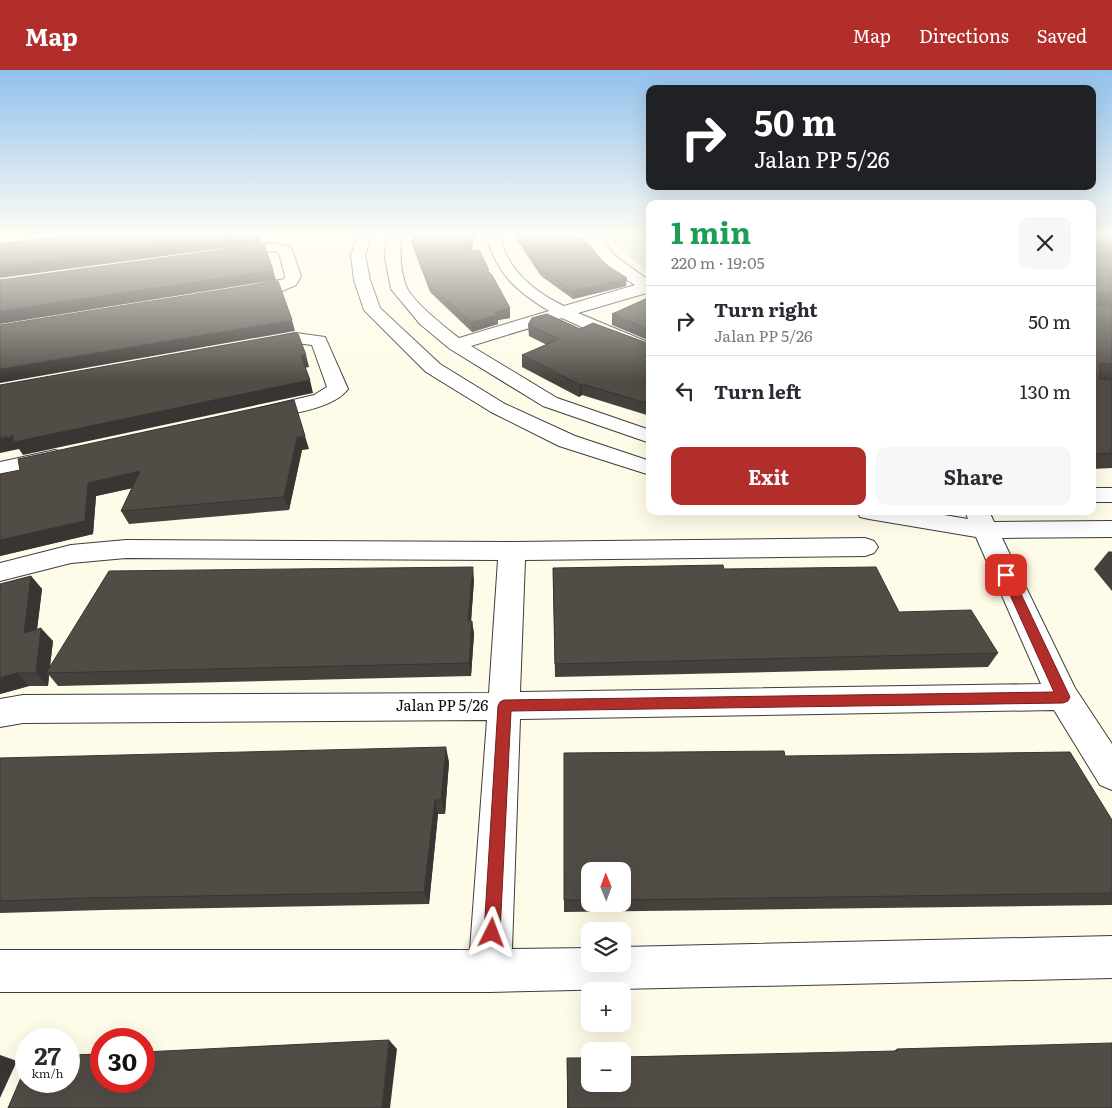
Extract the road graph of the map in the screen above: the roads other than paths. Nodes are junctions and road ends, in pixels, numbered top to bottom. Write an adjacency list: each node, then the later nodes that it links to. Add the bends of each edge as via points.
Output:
1 (286, 284): 6 (street)
2 (363, 284): 14 (street, via 372,310 433,368 498,408 567,441)
3 (398, 284): 8 (street, via 426,320)
4 (522, 284): 7 (street, via 541,301)
5 (646, 288): 7 (street)
6 (224, 295)
7 (563, 312): 8 (street); 10 (street)
8 (456, 345): 12 (street, via 550,402)
9 (248, 347): 11 (street, via 296,338 319,341 338,389 321,400)
10 (646, 347)
11 (243, 417)
12 (646, 436)
13 (78, 452): 15 (street)
14 (646, 467)
15 (0, 469)
16 (1096, 495): 17 (street)
17 (1112, 495)
18 (914, 515): 19 (street)
19 (981, 521): 20 (street); 24 (street)
20 (1112, 529)
21 (865, 547): 22 (street)
22 (512, 551): 23 (street, via 118,550 71,554); 25 (street)
23 (0, 572)
24 (1063, 697): 25 (street, Jalan PP 5/26); 27 (street)
25 (504, 706): 26 (street, Jalan PP 5/26, via 66,708); 30 (street)
26 (0, 713)
27 (1112, 774)
28 (1112, 957): 30 (street)
29 (0, 971): 30 (street)
30 (490, 971)

